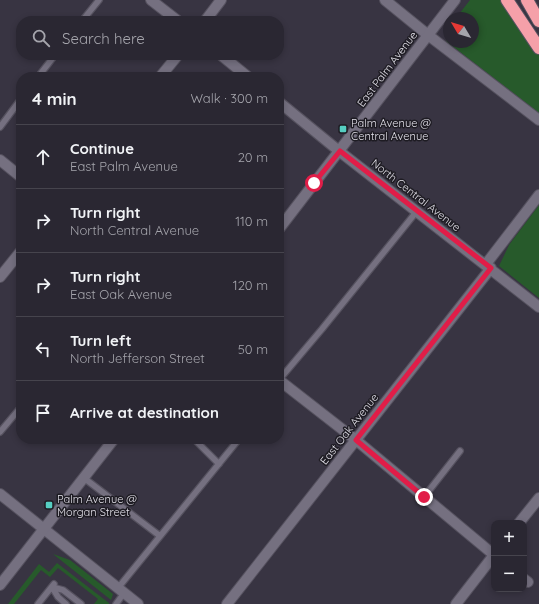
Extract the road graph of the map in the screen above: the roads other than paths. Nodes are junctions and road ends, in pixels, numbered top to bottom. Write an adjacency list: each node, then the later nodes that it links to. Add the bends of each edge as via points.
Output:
1 (99, 0): 8 (lane)
2 (151, 0): 9 (street)
3 (221, 0): 10 (street)
4 (385, 0): 12 (street)
5 (455, 0): 12 (street, East Palm Avenue)
6 (507, 0): 13 (highway)
7 (527, 0): 11 (highway)
8 (86, 16)
9 (172, 16)
10 (209, 16)
11 (539, 21)
12 (428, 35): 22 (street); 24 (street, East Palm Avenue)
13 (539, 48)
14 (51, 60): 17 (lane)
15 (174, 60): 18 (street)
16 (227, 60): 19 (street)
17 (42, 72)
18 (164, 72)
19 (242, 72)
20 (16, 106): 23 (lane)
21 (284, 106): 24 (street, North Central Avenue)
22 (539, 120)
23 (0, 127)
24 (340, 151): 28 (street, North Central Avenue); 29 (street, East Palm Avenue)
25 (0, 160): 26 (street)
26 (16, 173)
27 (539, 195): 31 (street, East Oak Avenue)
28 (417, 211): 31 (street, North Central Avenue); 34 (lane)
29 (284, 222)
30 (16, 257): 32 (street)
31 (488, 266): 33 (street, North Central Avenue); 38 (street, East Oak Avenue)
32 (0, 277)
33 (539, 307)
34 (284, 379)
35 (284, 387): 38 (street)
36 (16, 413): 37 (lane)
37 (0, 432)
38 (356, 440): 46 (street); 61 (street, East Oak Avenue)
39 (110, 444): 44 (street)
40 (199, 444): 43 (lane)
41 (235, 444): 43 (lane)
42 (460, 451): 46 (lane)
43 (219, 464): 50 (lane)
44 (84, 478): 49 (street); 50 (lane)
45 (0, 494): 49 (street)
46 (424, 497): 51 (street)
47 (539, 498): 48 (street)
48 (521, 520)
49 (44, 528): 53 (street); 55 (street)
50 (160, 536): 55 (lane)
51 (491, 553)
52 (493, 556): 62 (street)
53 (0, 584)
54 (53, 585): 57 (lane); 58 (lane, via 58,597); 59 (lane)
55 (121, 590): 56 (street); 60 (lane)
56 (136, 603)
57 (38, 604)
58 (66, 604)
59 (81, 604)
60 (116, 604)
61 (227, 604)
62 (456, 604)

